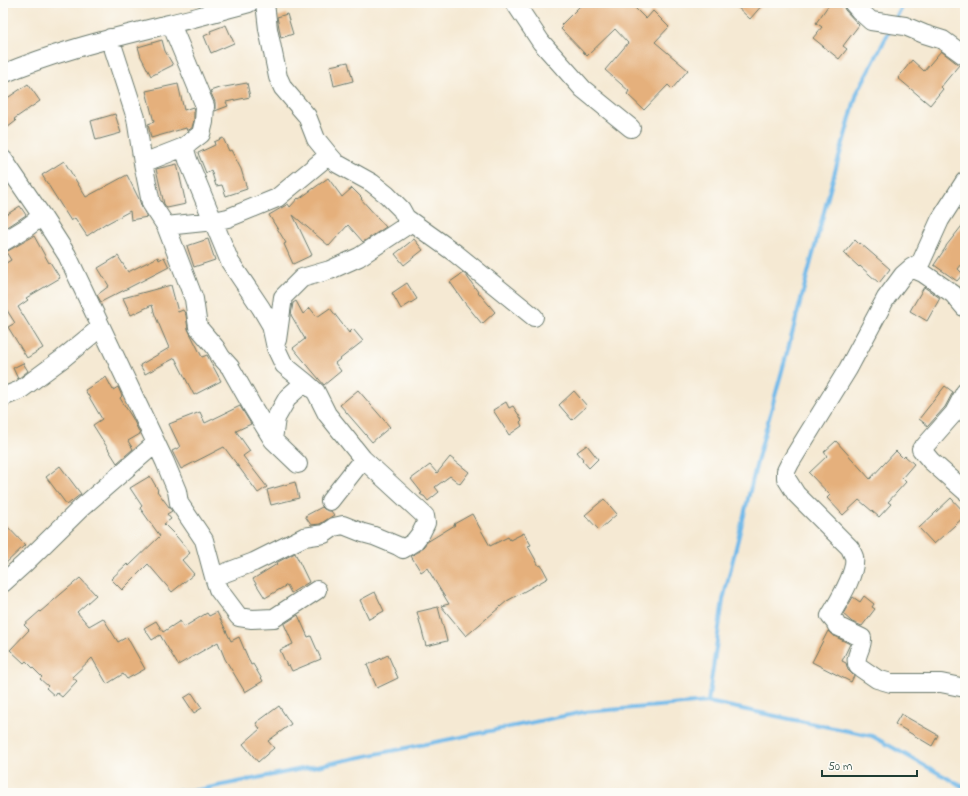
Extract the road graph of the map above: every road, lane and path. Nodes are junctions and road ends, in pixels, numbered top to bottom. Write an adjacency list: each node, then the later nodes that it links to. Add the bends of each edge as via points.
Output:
1 (249, 3): 5 (street)
2 (266, 3): 11 (street, via 268,29 278,77 283,88 307,116 316,139)
3 (515, 3): 9 (street, via 541,42 583,88)
4 (854, 3): 7 (street, via 871,21 906,26 943,40)
5 (171, 24): 6 (street); 10 (street, via 205,106 201,134)
6 (110, 38): 8 (street); 13 (street, via 136,118)
7 (965, 56)
8 (3, 74)
9 (631, 128)
10 (184, 147): 13 (street); 17 (street)
11 (329, 156): 16 (street, via 387,195); 17 (street, via 277,198)
12 (3, 159): 15 (street)
13 (143, 163): 18 (street, via 151,203)
14 (965, 181): 20 (street, via 940,220 921,262)
15 (42, 216): 19 (street); 23 (street, via 67,255)
16 (406, 218): 22 (street, via 455,253); 24 (street, via 406,226 359,257 330,270 302,278 284,297)
17 (214, 221): 18 (street); 24 (street, via 230,262 271,325)
18 (166, 226): 28 (street, via 194,299 198,327 230,367)
19 (3, 242)
20 (911, 268): 21 (street, via 923,273 952,294); 37 (street, via 886,298 848,369 790,463 786,478 796,494 850,548 854,558 853,571 844,593 830,616 837,626 862,638 856,658 858,666 877,679 891,683 941,683)
21 (965, 308)
22 (534, 317)
23 (101, 327): 27 (street, via 20,390); 29 (street)
24 (276, 348): 25 (street, via 284,365)
25 (305, 382): 28 (street, via 288,397 276,418); 30 (street, via 316,392 327,414)
26 (965, 392): 32 (street, via 954,413 921,449)
27 (3, 397)
28 (273, 440): 31 (street)
29 (156, 443): 34 (street, via 177,491 179,503 204,540); 35 (street, via 80,509)
30 (363, 459): 33 (street); 34 (street, via 425,516 426,523 414,542 403,549 343,525 324,534 304,537 254,562)
31 (298, 464)
32 (965, 491)
33 (330, 501)
34 (214, 577): 36 (street, via 218,589 239,617 252,619 274,618)
35 (3, 583)
36 (317, 590)
37 (965, 688)

